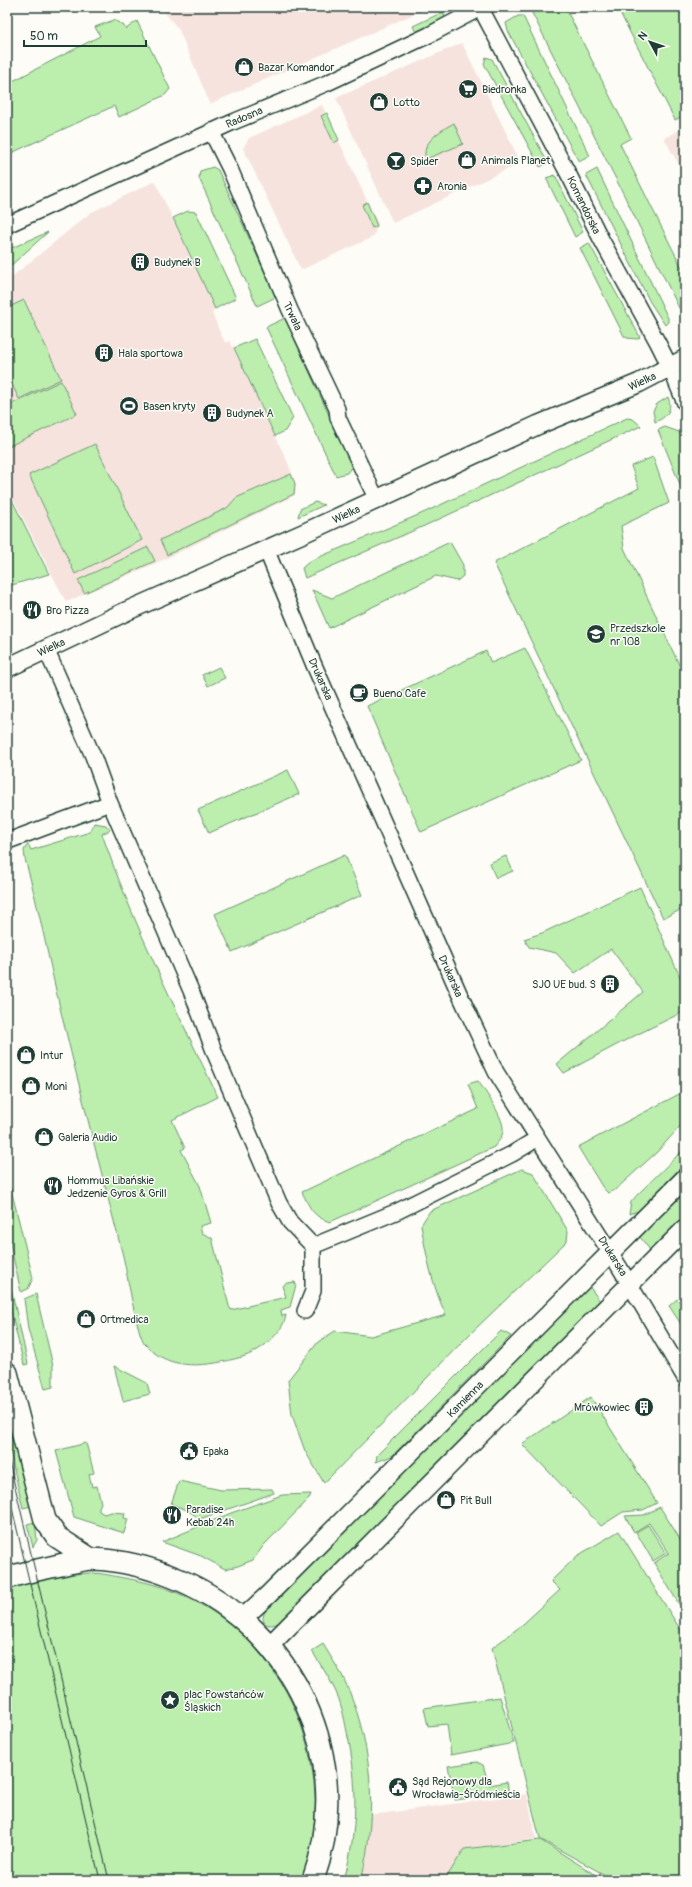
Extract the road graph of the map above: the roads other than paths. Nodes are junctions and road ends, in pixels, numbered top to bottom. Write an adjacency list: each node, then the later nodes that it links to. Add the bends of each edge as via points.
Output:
1 (481, 7): 2 (street, Radosna, via 320,86); 4 (street, Komandorska, via 597,231)
2 (211, 131): 3 (street, Radosna); 6 (street, Trwała)
3 (7, 225)
4 (678, 363): 5 (street, Komandorska); 6 (street, Wielka, via 639,383 551,419)
5 (685, 403)
6 (377, 500): 7 (street, Wielka)
7 (266, 549): 8 (street, Wielka); 16 (street, Drukarska, via 314,665 496,1072)
8 (46, 649): 9 (street, Wielka); 10 (street, via 93,756)
9 (7, 668)
10 (110, 803): 11 (street); 15 (street, via 279,1203 290,1222)
11 (8, 841)
12 (530, 1143): 15 (street, via 398,1211)
13 (685, 1178): 16 (street, Kamienna)
14 (685, 1229): 17 (street)
15 (313, 1246): 18 (street, via 313,1291)
16 (611, 1253): 17 (street, Drukarska); 23 (street, Kamienna)
17 (630, 1285): 20 (street, Drukarska); 24 (street)
18 (305, 1311)
19 (7, 1373): 21 (main road, via 44,1520 62,1541)
20 (685, 1378)
21 (91, 1559): 22 (main road, via 23,1572); 23 (main road, via 131,1564 161,1572 201,1589)
22 (7, 1578)
23 (243, 1618): 24 (main road)
24 (270, 1645): 25 (main road, via 294,1680 311,1715 322,1753 326,1781 326,1817)
25 (313, 1880)

